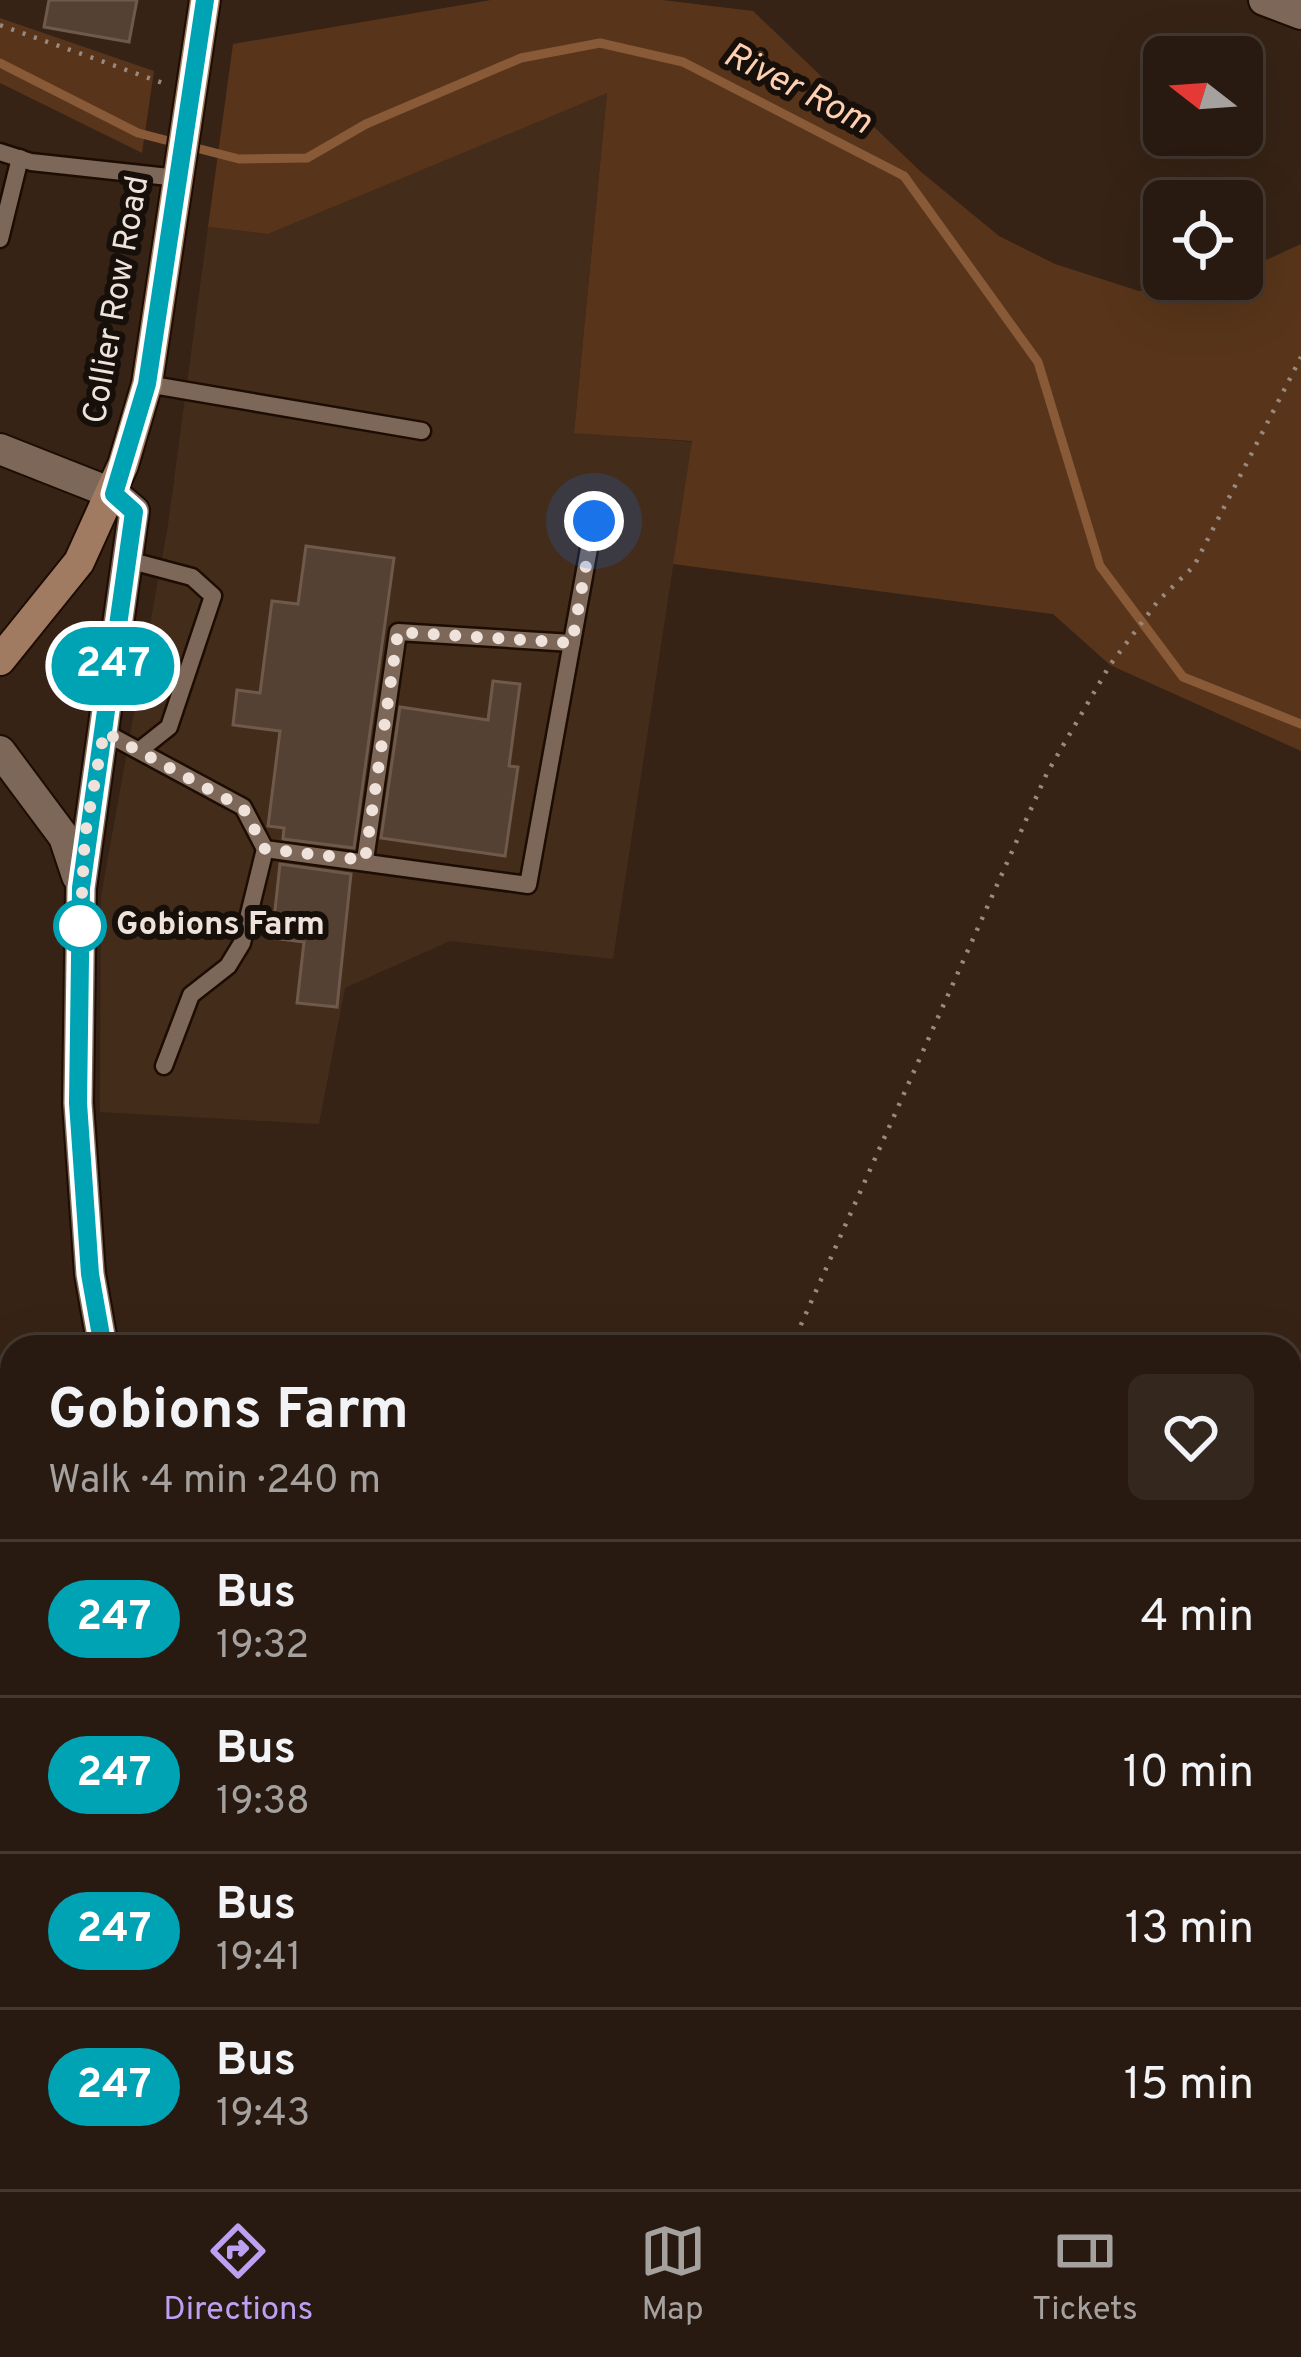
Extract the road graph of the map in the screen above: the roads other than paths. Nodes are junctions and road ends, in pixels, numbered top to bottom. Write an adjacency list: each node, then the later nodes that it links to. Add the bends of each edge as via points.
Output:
1 (205, 0): 6 (main road, Collier Row Road)
2 (1264, 0): 3 (street)
3 (1301, 14)
4 (0, 152): 5 (lane)
5 (20, 158): 6 (lane); 7 (lane)
6 (178, 172): 8 (main road, Collier Row Road)
7 (0, 239)
8 (147, 384): 9 (lane); 11 (main road, Collier Row Road)
9 (422, 430)
10 (0, 449): 11 (street)
11 (114, 494): 13 (street, via 134,512); 15 (main road, Collier Row Road, via 79,562)
12 (594, 521): 14 (lane)
13 (128, 560): 16 (street); 17 (lane, via 192,577 213,596 170,727)
14 (572, 643): 20 (lane, via 398,632); 20 (lane, via 528,886)
15 (0, 660)
16 (104, 732): 17 (lane); 21 (street)
17 (140, 750): 19 (lane, via 243,808)
18 (0, 751): 21 (street, via 64,837)
19 (265, 849): 20 (lane); 22 (lane, via 242,943 228,966 190,995)
20 (365, 860)
21 (81, 888): 23 (street, via 78,1103)
22 (164, 1066)
23 (101, 1335)

